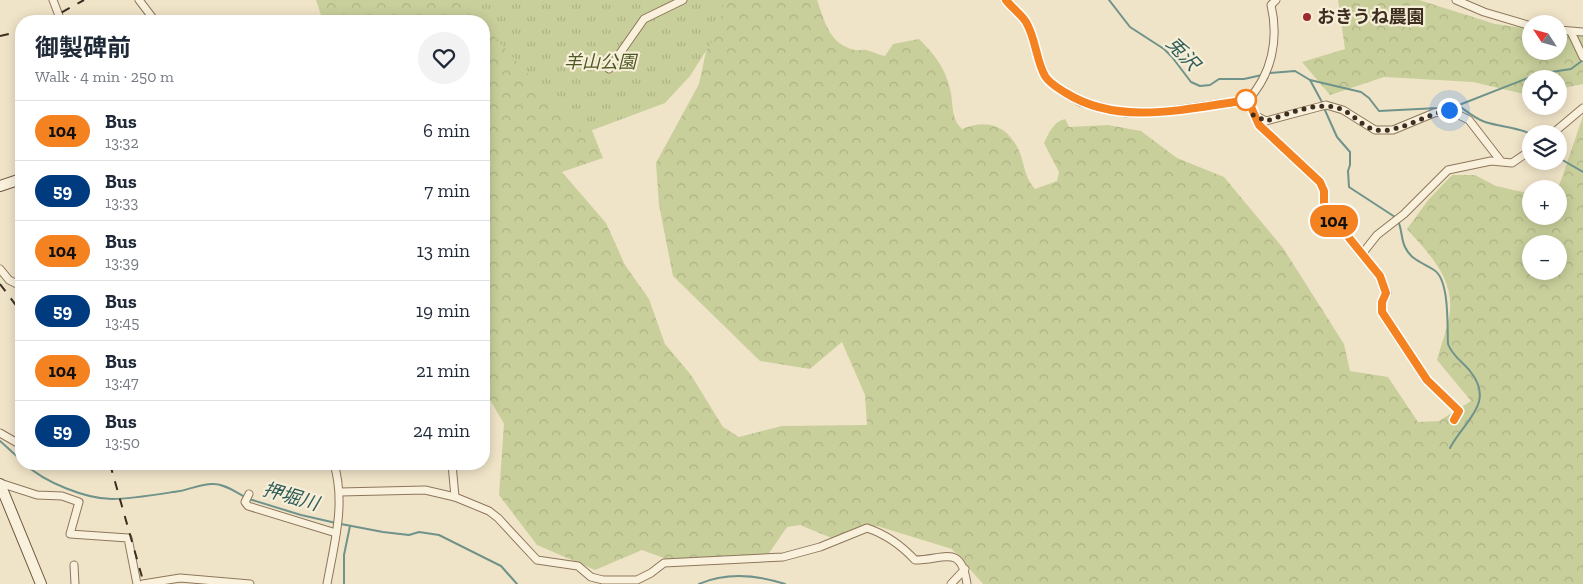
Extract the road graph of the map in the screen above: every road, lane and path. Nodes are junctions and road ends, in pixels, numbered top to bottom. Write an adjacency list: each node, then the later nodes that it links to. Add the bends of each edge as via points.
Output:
1 (53, 0): 7 (street)
2 (139, 0): 8 (street)
3 (683, 0): 14 (street, via 644,19)
4 (1006, 0): 15 (street, via 1026,22 1045,76 1052,85 1080,102 1126,112 1161,112)
5 (1276, 0): 15 (street, via 1271,5 1275,31 1270,61 1258,89)
6 (1456, 0): 9 (street)
7 (59, 15)
8 (151, 15)
9 (1522, 23)
10 (1568, 32): 11 (street)
11 (1571, 32): 12 (street); 13 (street)
12 (1583, 32)
13 (1583, 57)
14 (609, 69)
15 (1248, 100): 17 (street)
16 (1583, 108): 18 (street)
17 (1253, 115): 20 (street, via 1266,121 1326,106 1343,110 1375,130 1393,130 1449,110 1469,120); 23 (street, via 1259,125 1320,182 1324,191 1324,207)
18 (1563, 125)
19 (1522, 156): 20 (street, via 1512,163)
20 (1500, 160): 23 (street, via 1448,170 1404,214 1377,235)
21 (15, 181): 22 (street)
22 (0, 186)
23 (1362, 254): 26 (street, via 1380,276 1386,293 1382,312 1427,380 1459,411)
24 (0, 269): 25 (street)
25 (15, 283)
26 (1454, 420)
27 (0, 433): 28 (street)
28 (15, 442)
29 (335, 470): 32 (street)
30 (453, 470): 34 (street)
31 (0, 483): 38 (street); 40 (street, via 37,495 62,496 79,502 70,534 128,538)
32 (340, 492): 34 (street, via 426,490); 35 (street)
33 (249, 494): 35 (street, via 245,502 248,506)
34 (455, 497): 37 (street, via 498,518 536,560 578,566 591,577 603,580 638,580 664,563 783,557 820,547 867,528 915,560 950,555 958,559)
35 (336, 533): 43 (street)
36 (74, 565): 39 (street)
37 (965, 570): 44 (street); 45 (street)
38 (41, 584)
39 (75, 584)
40 (136, 584)
41 (143, 584): 42 (street, via 180,578)
42 (250, 584)
43 (327, 584)
44 (951, 584)
45 (967, 584)

